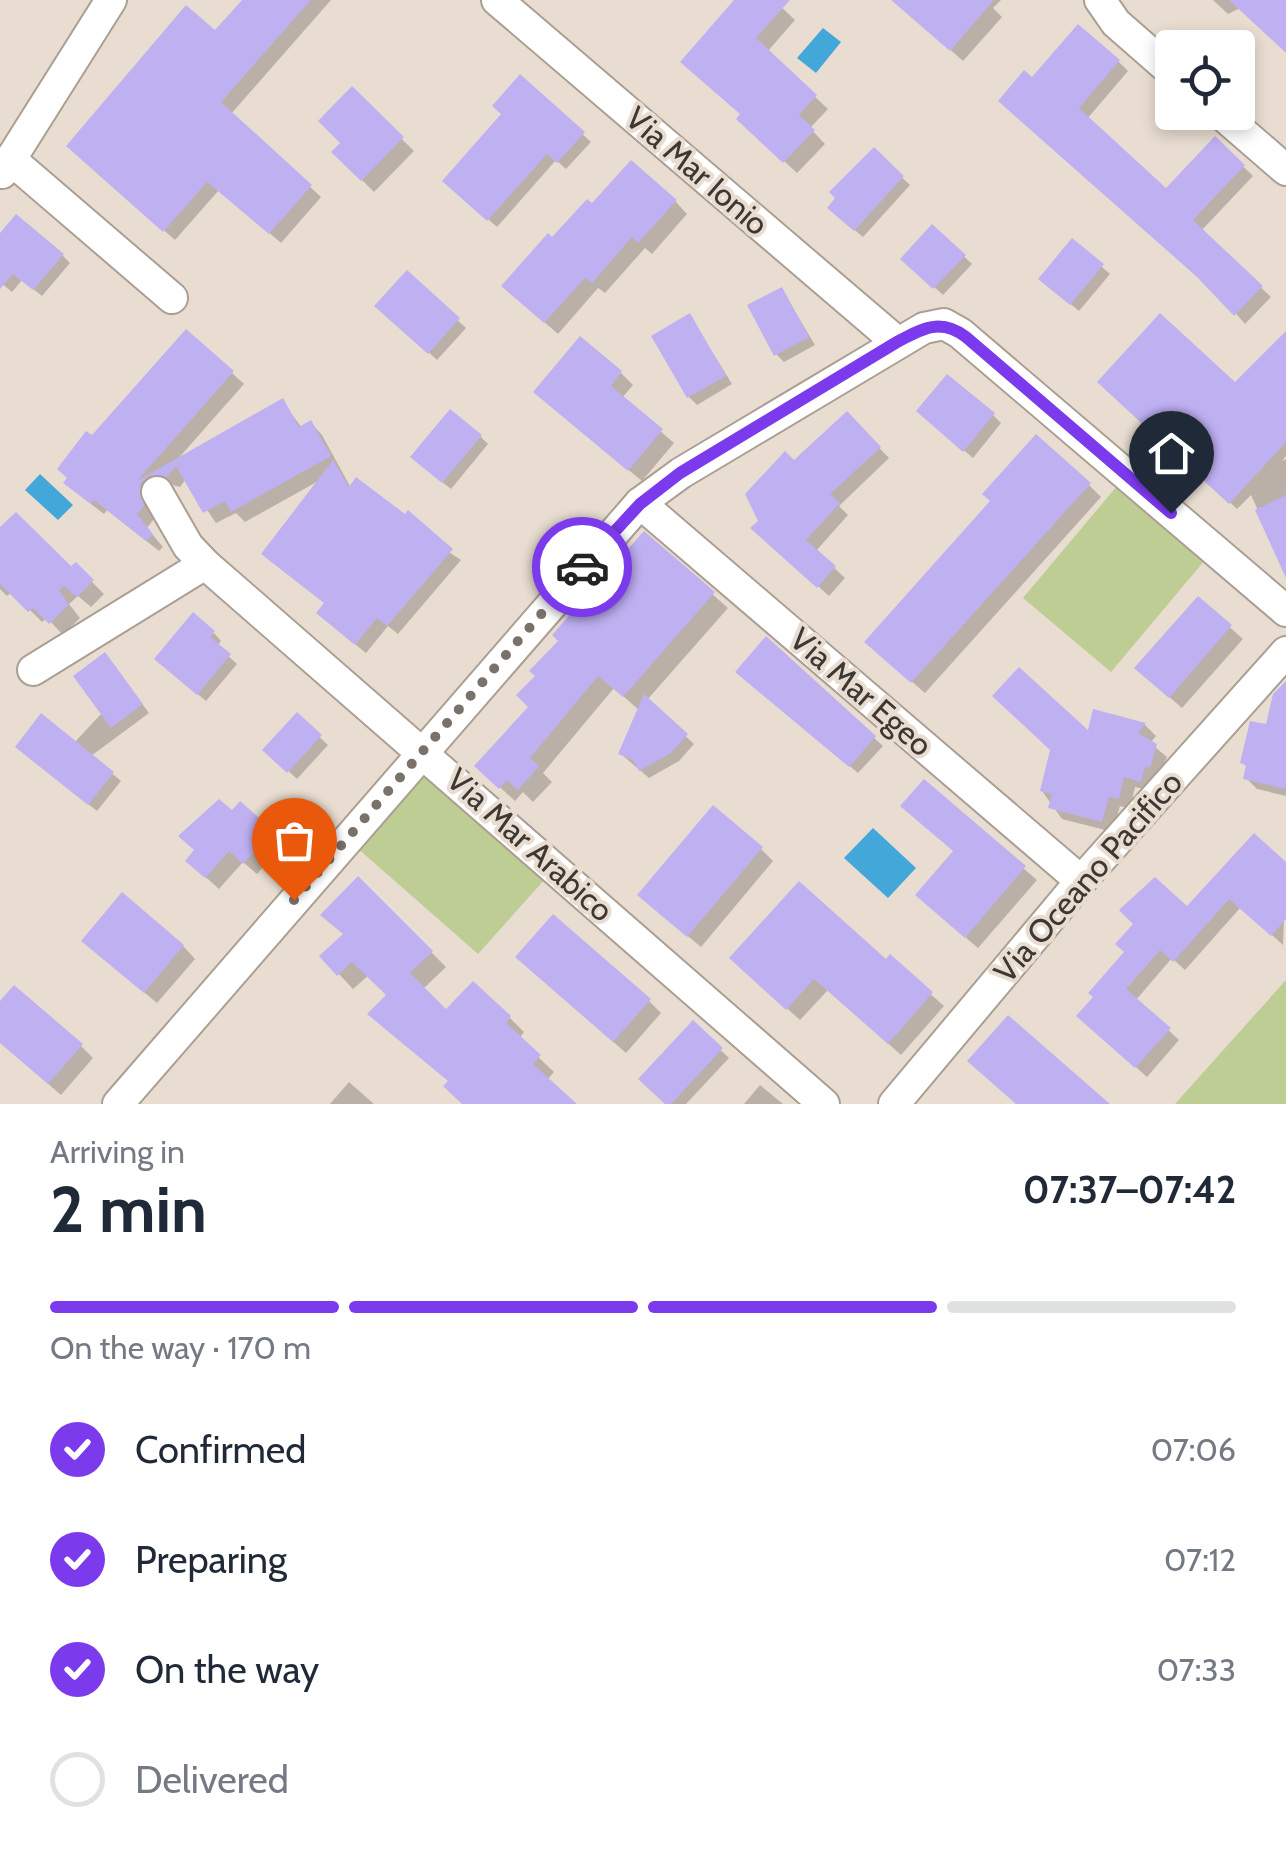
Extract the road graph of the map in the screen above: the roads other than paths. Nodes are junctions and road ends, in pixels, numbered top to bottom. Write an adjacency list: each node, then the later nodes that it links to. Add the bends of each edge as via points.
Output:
1 (110, 0): 6 (street)
2 (498, 0): 9 (street, Via Mar Ionio)
3 (1100, 0): 4 (street, via 1116,24)
4 (1155, 57)
5 (1240, 130): 7 (street)
6 (5, 167): 8 (street)
7 (1286, 170)
8 (172, 298)
9 (897, 342): 11 (street); 13 (street, via 935,325 952,327)
10 (157, 492): 12 (street, Via Mar Arabico)
11 (640, 504): 16 (street); 17 (street, Via Mar Egeo)
12 (205, 564): 15 (street); 16 (street, Via Mar Arabico)
13 (1286, 611)
14 (1286, 652): 17 (street, Via Oceano Pacifico)
15 (33, 670)
16 (424, 750): 18 (street); 19 (street, Via Mar Arabico)
17 (1081, 881): 20 (street, Via Oceano Pacifico)
18 (118, 1104)
19 (824, 1104)
20 (894, 1104)

